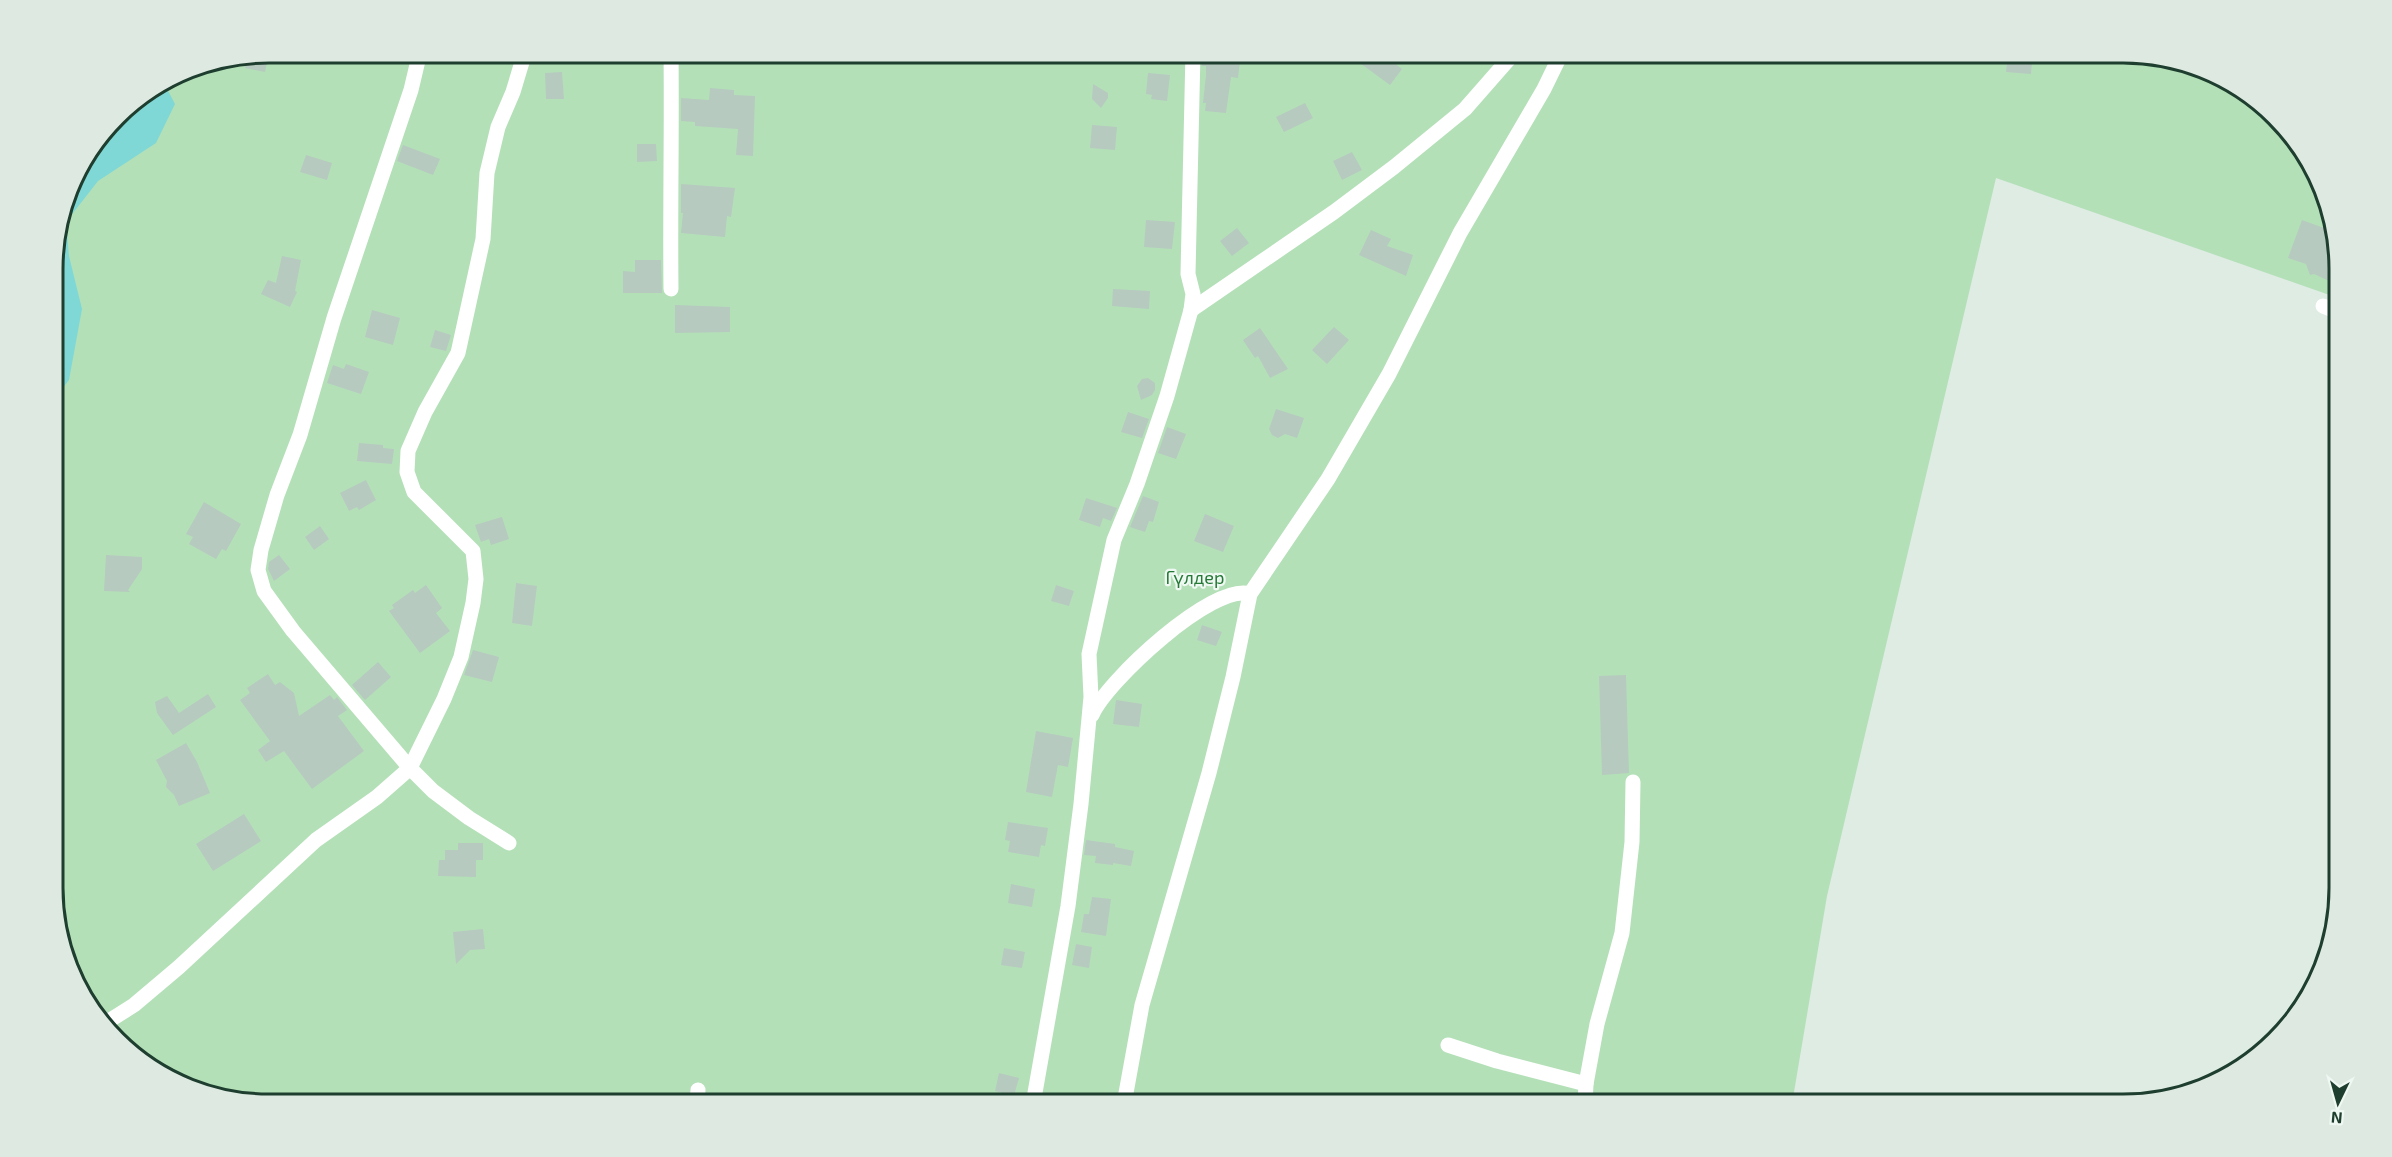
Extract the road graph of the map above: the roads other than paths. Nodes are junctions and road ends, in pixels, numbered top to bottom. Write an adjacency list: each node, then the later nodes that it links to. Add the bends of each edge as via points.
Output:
1 (417, 63): 13 (street, via 300,435 277,495 258,570 264,591 293,631)
2 (522, 63): 13 (street, via 498,127 487,173 483,239 458,353 408,451 407,472 414,492 473,551 476,579 461,657)
3 (671, 63): 7 (street)
4 (1193, 63): 10 (street, via 1188,274 1193,294)
5 (1506, 63): 10 (street, via 1466,109 1394,167)
6 (1557, 63): 11 (street, via 1460,234 1383,384 1328,479)
7 (671, 289)
8 (2323, 306): 9 (street)
9 (2329, 308)
10 (1191, 309): 12 (street, via 1167,396 1114,540 1089,654)
11 (1250, 594): 12 (street, via 1242,591 1211,603 1174,627 1110,689 1096,705); 20 (street, via 1209,773 1142,1005)
12 (1089, 723): 19 (street, via 1068,906)
13 (410, 768): 15 (street, via 460,812); 16 (street, via 316,840 152,990)
14 (1633, 782): 18 (street, via 1632,843 1622,933 1597,1024)
15 (509, 843)
16 (111, 1019)
17 (1448, 1045): 18 (street)
18 (1586, 1084): 21 (street)
19 (1035, 1094)
20 (1126, 1094)
21 (1586, 1094)

